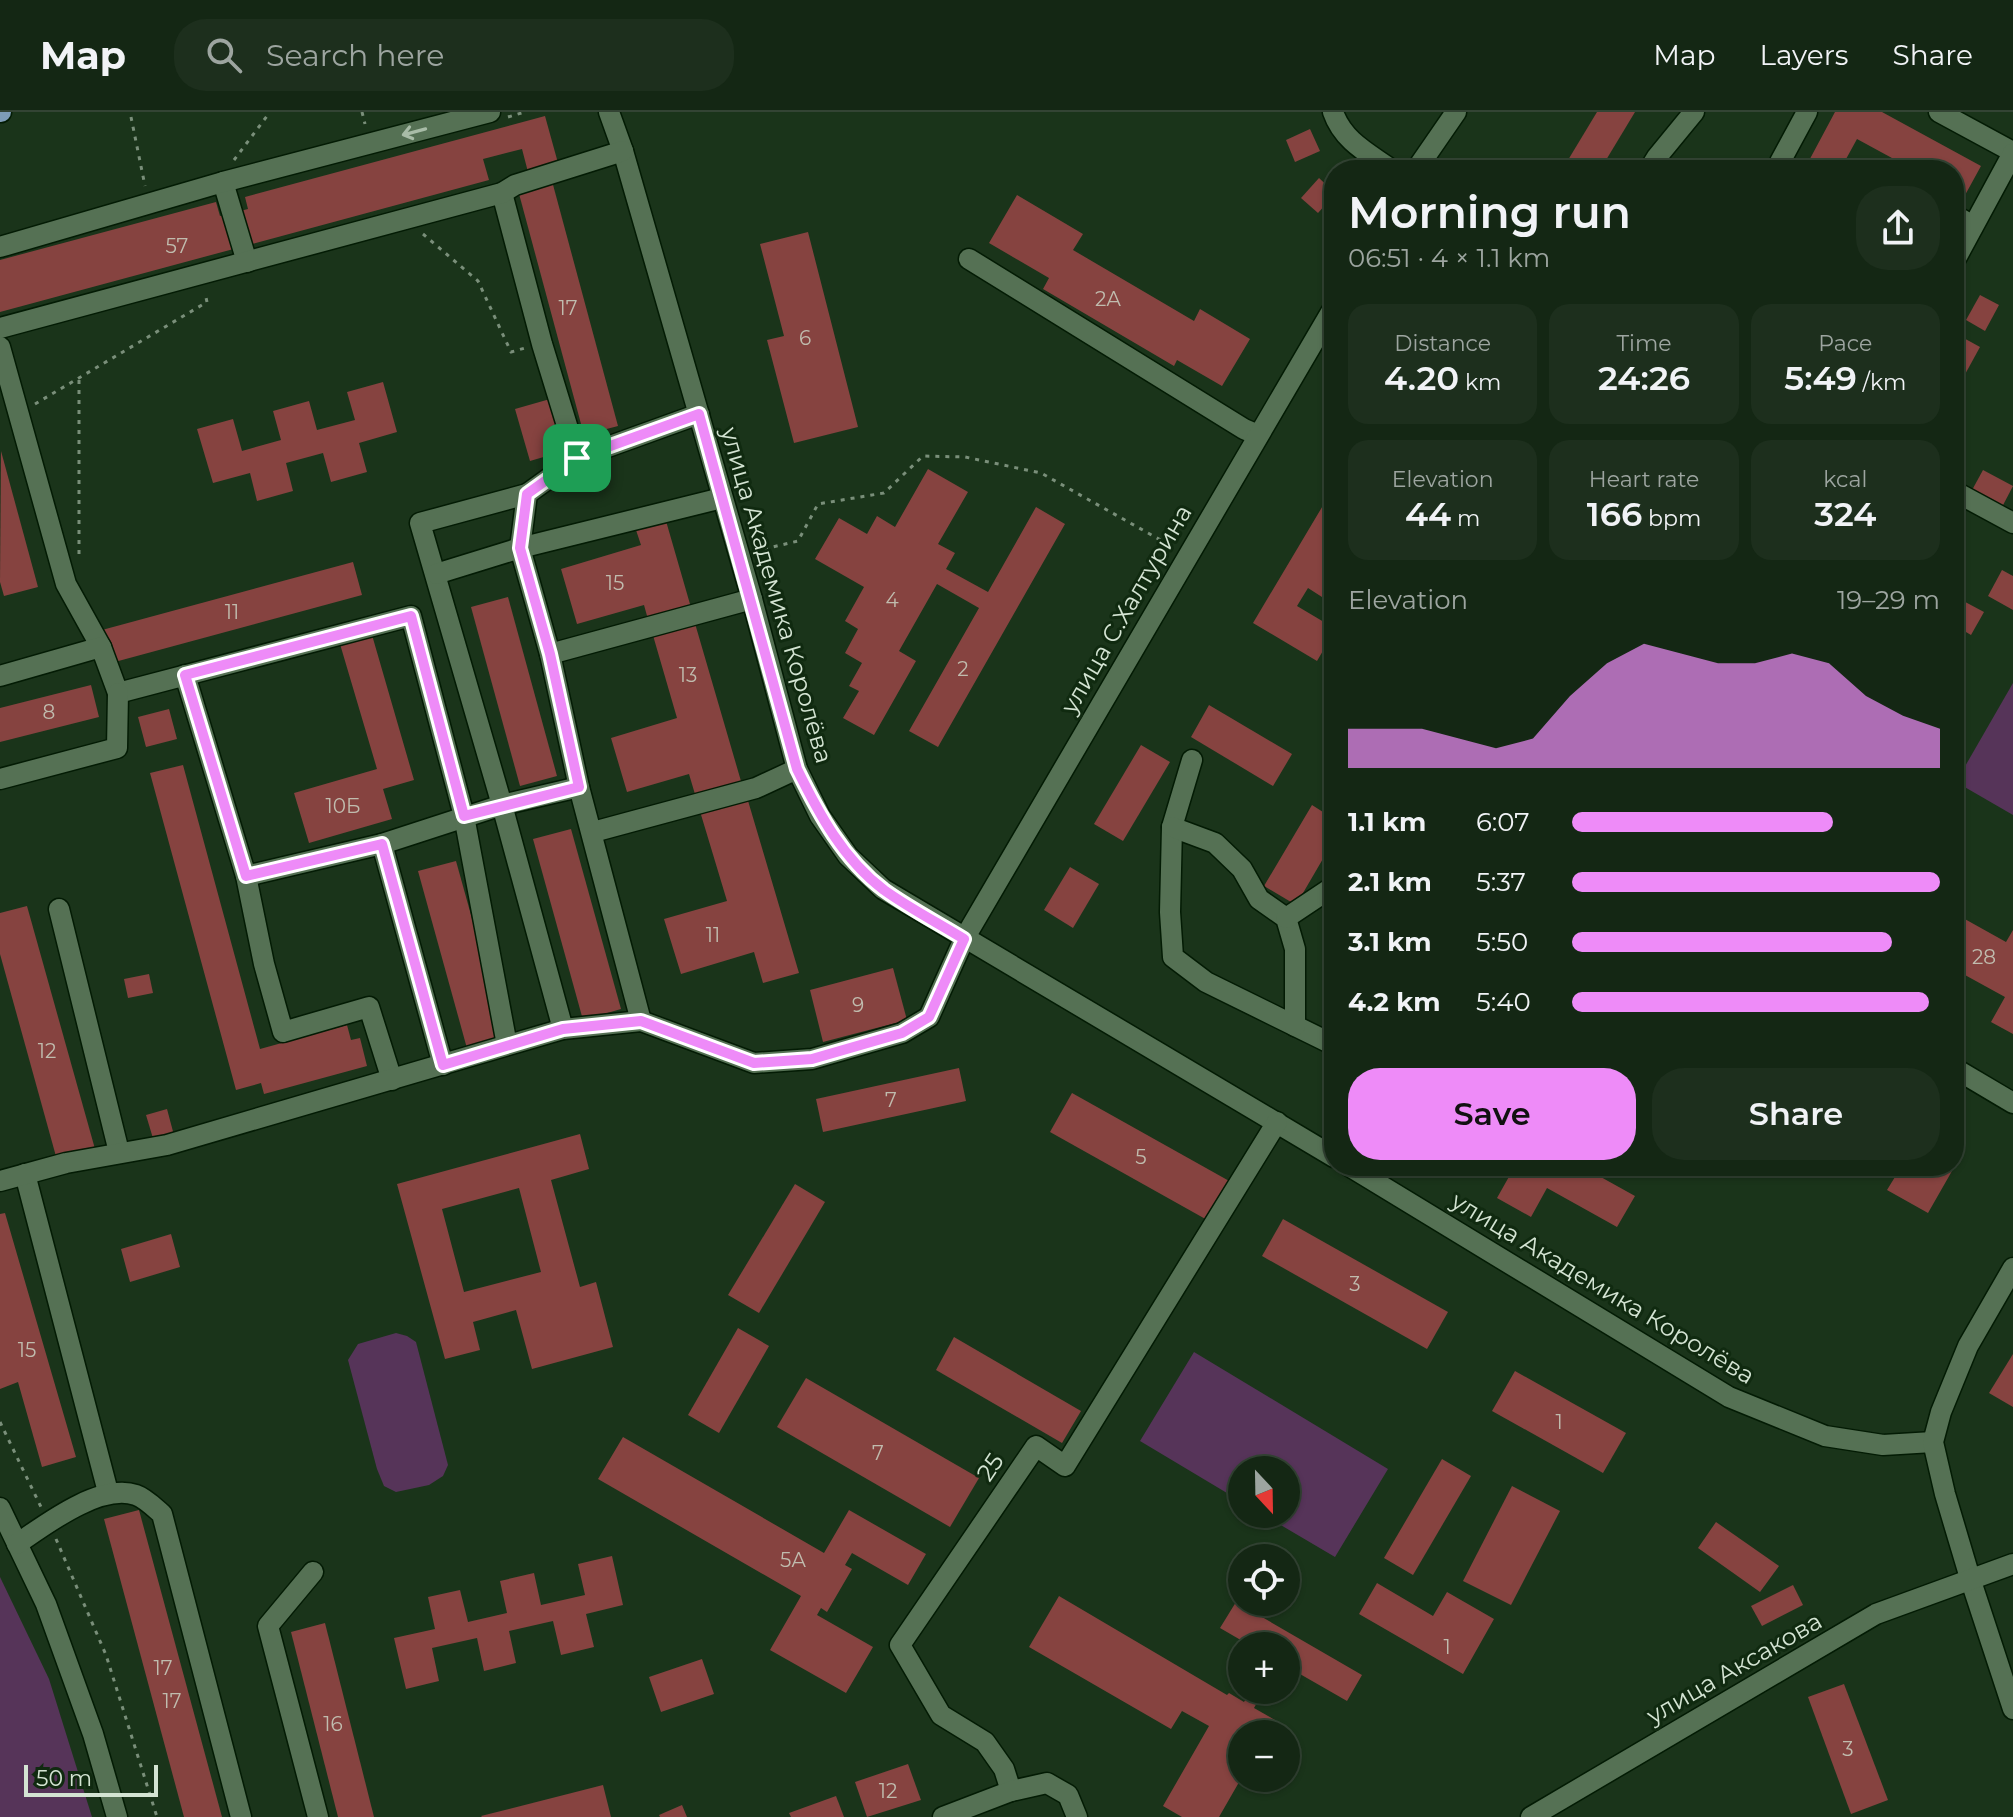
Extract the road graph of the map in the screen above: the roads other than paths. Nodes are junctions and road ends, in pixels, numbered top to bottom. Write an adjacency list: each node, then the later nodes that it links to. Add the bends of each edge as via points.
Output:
1 (490, 112): 15 (street, one-way to 15)
2 (609, 112): 9 (street, улица Академика Королёва)
3 (615, 112): 9 (street)
4 (1333, 112): 11 (street, via 1350,140)
5 (1456, 112): 12 (street)
6 (1694, 112): 13 (street)
7 (1807, 112): 14 (street)
8 (1939, 112): 10 (street)
9 (623, 151): 16 (street); 26 (street, улица Академика Королёва)
10 (2013, 153): 18 (street)
11 (1378, 160)
12 (1423, 160)
13 (1655, 160)
14 (1781, 160)
15 (223, 182): 20 (street); 22 (street)
16 (502, 193): 22 (street); 28 (street)
17 (1964, 221): 18 (street)
18 (1973, 226): 19 (street)
19 (1964, 243)
20 (0, 247)
21 (969, 259): 27 (street)
22 (247, 262): 24 (street)
23 (1324, 324): 27 (street, улица С.Халтурина)
24 (0, 328)
25 (0, 347): 36 (street, via 66,584)
26 (699, 414): 28 (street); 31 (street, улица Академика Королёва)
27 (1258, 435): 54 (street, улица С.Халтурина)
28 (577, 458): 29 (street)
29 (527, 494): 33 (street); 34 (street, via 420,523)
30 (1964, 496): 32 (street)
31 (722, 498): 33 (street); 35 (street, улица Академика Королёва)
32 (2013, 523)
33 (520, 548): 34 (street); 37 (street)
34 (436, 574): 45 (street)
35 (752, 599): 37 (street); 42 (street, улица Академика Королёва)
36 (101, 647): 39 (street); 40 (street)
37 (550, 654): 44 (street)
38 (185, 675): 40 (street); 46 (street, via 411,616); 50 (street)
39 (0, 676)
40 (118, 693): 43 (street, via 117,748)
41 (1192, 760): 47 (street)
42 (797, 769): 48 (street, via 756,788); 54 (street, улица Академика Королёва, via 848,856 883,889)
43 (0, 779)
44 (579, 787): 45 (street); 48 (street)
45 (502, 805): 46 (street); 57 (street)
46 (464, 816): 49 (street); 59 (street)
47 (1172, 827): 53 (street, via 1215,843 1242,869 1259,899); 56 (street, via 1173,957 1206,982)
48 (593, 832): 55 (street)
49 (382, 844): 50 (street); 60 (street)
50 (246, 876): 62 (street, via 283,1032 369,1007)
51 (1324, 893): 53 (street)
52 (59, 909): 66 (street)
53 (1286, 918): 56 (street, via 1295,949)
54 (964, 939): 55 (street, улица С.Халтурина, via 929,1017 902,1033 812,1059 754,1063); 64 (street, улица Академика Королёва)
55 (641, 1021): 57 (street)
56 (1295, 1026): 58 (street)
57 (563, 1029): 59 (street)
58 (1324, 1040)
59 (507, 1045): 60 (street)
60 (443, 1065): 62 (street)
61 (1964, 1074): 63 (street)
62 (392, 1080): 66 (street, via 167,1145)
63 (2013, 1103)
64 (1277, 1122): 65 (street, улица Академика Королёва); 79 (street, 25, via 1065,1466 1036,1446 900,1645 941,1715 985,1742 1004,1769)
65 (1324, 1151)
66 (119, 1152): 67 (street)
67 (25, 1174): 69 (street); 72 (street)
68 (1365, 1176): 71 (street, улица Академика Королёва, via 1729,1397 1825,1436 1883,1445)
69 (0, 1181)
70 (2013, 1268): 71 (street, via 1968,1346)
71 (1933, 1442): 77 (street)
72 (108, 1492): 74 (street); 81 (street, via 138,1495 162,1514)
73 (0, 1508): 74 (street)
74 (17, 1544): 80 (street, via 46,1604)
75 (2013, 1564): 77 (street, улица Аксакова)
76 (313, 1572): 82 (street, via 268,1626)
77 (1970, 1578): 78 (street); 85 (street, улица Аксакова, via 1876,1614)
78 (2013, 1709)
79 (1011, 1791): 83 (street); 84 (street, via 1047,1783 1068,1795)
80 (117, 1817)
81 (241, 1817)
82 (318, 1817)
83 (943, 1817)
84 (1077, 1817)
85 (1531, 1817)

